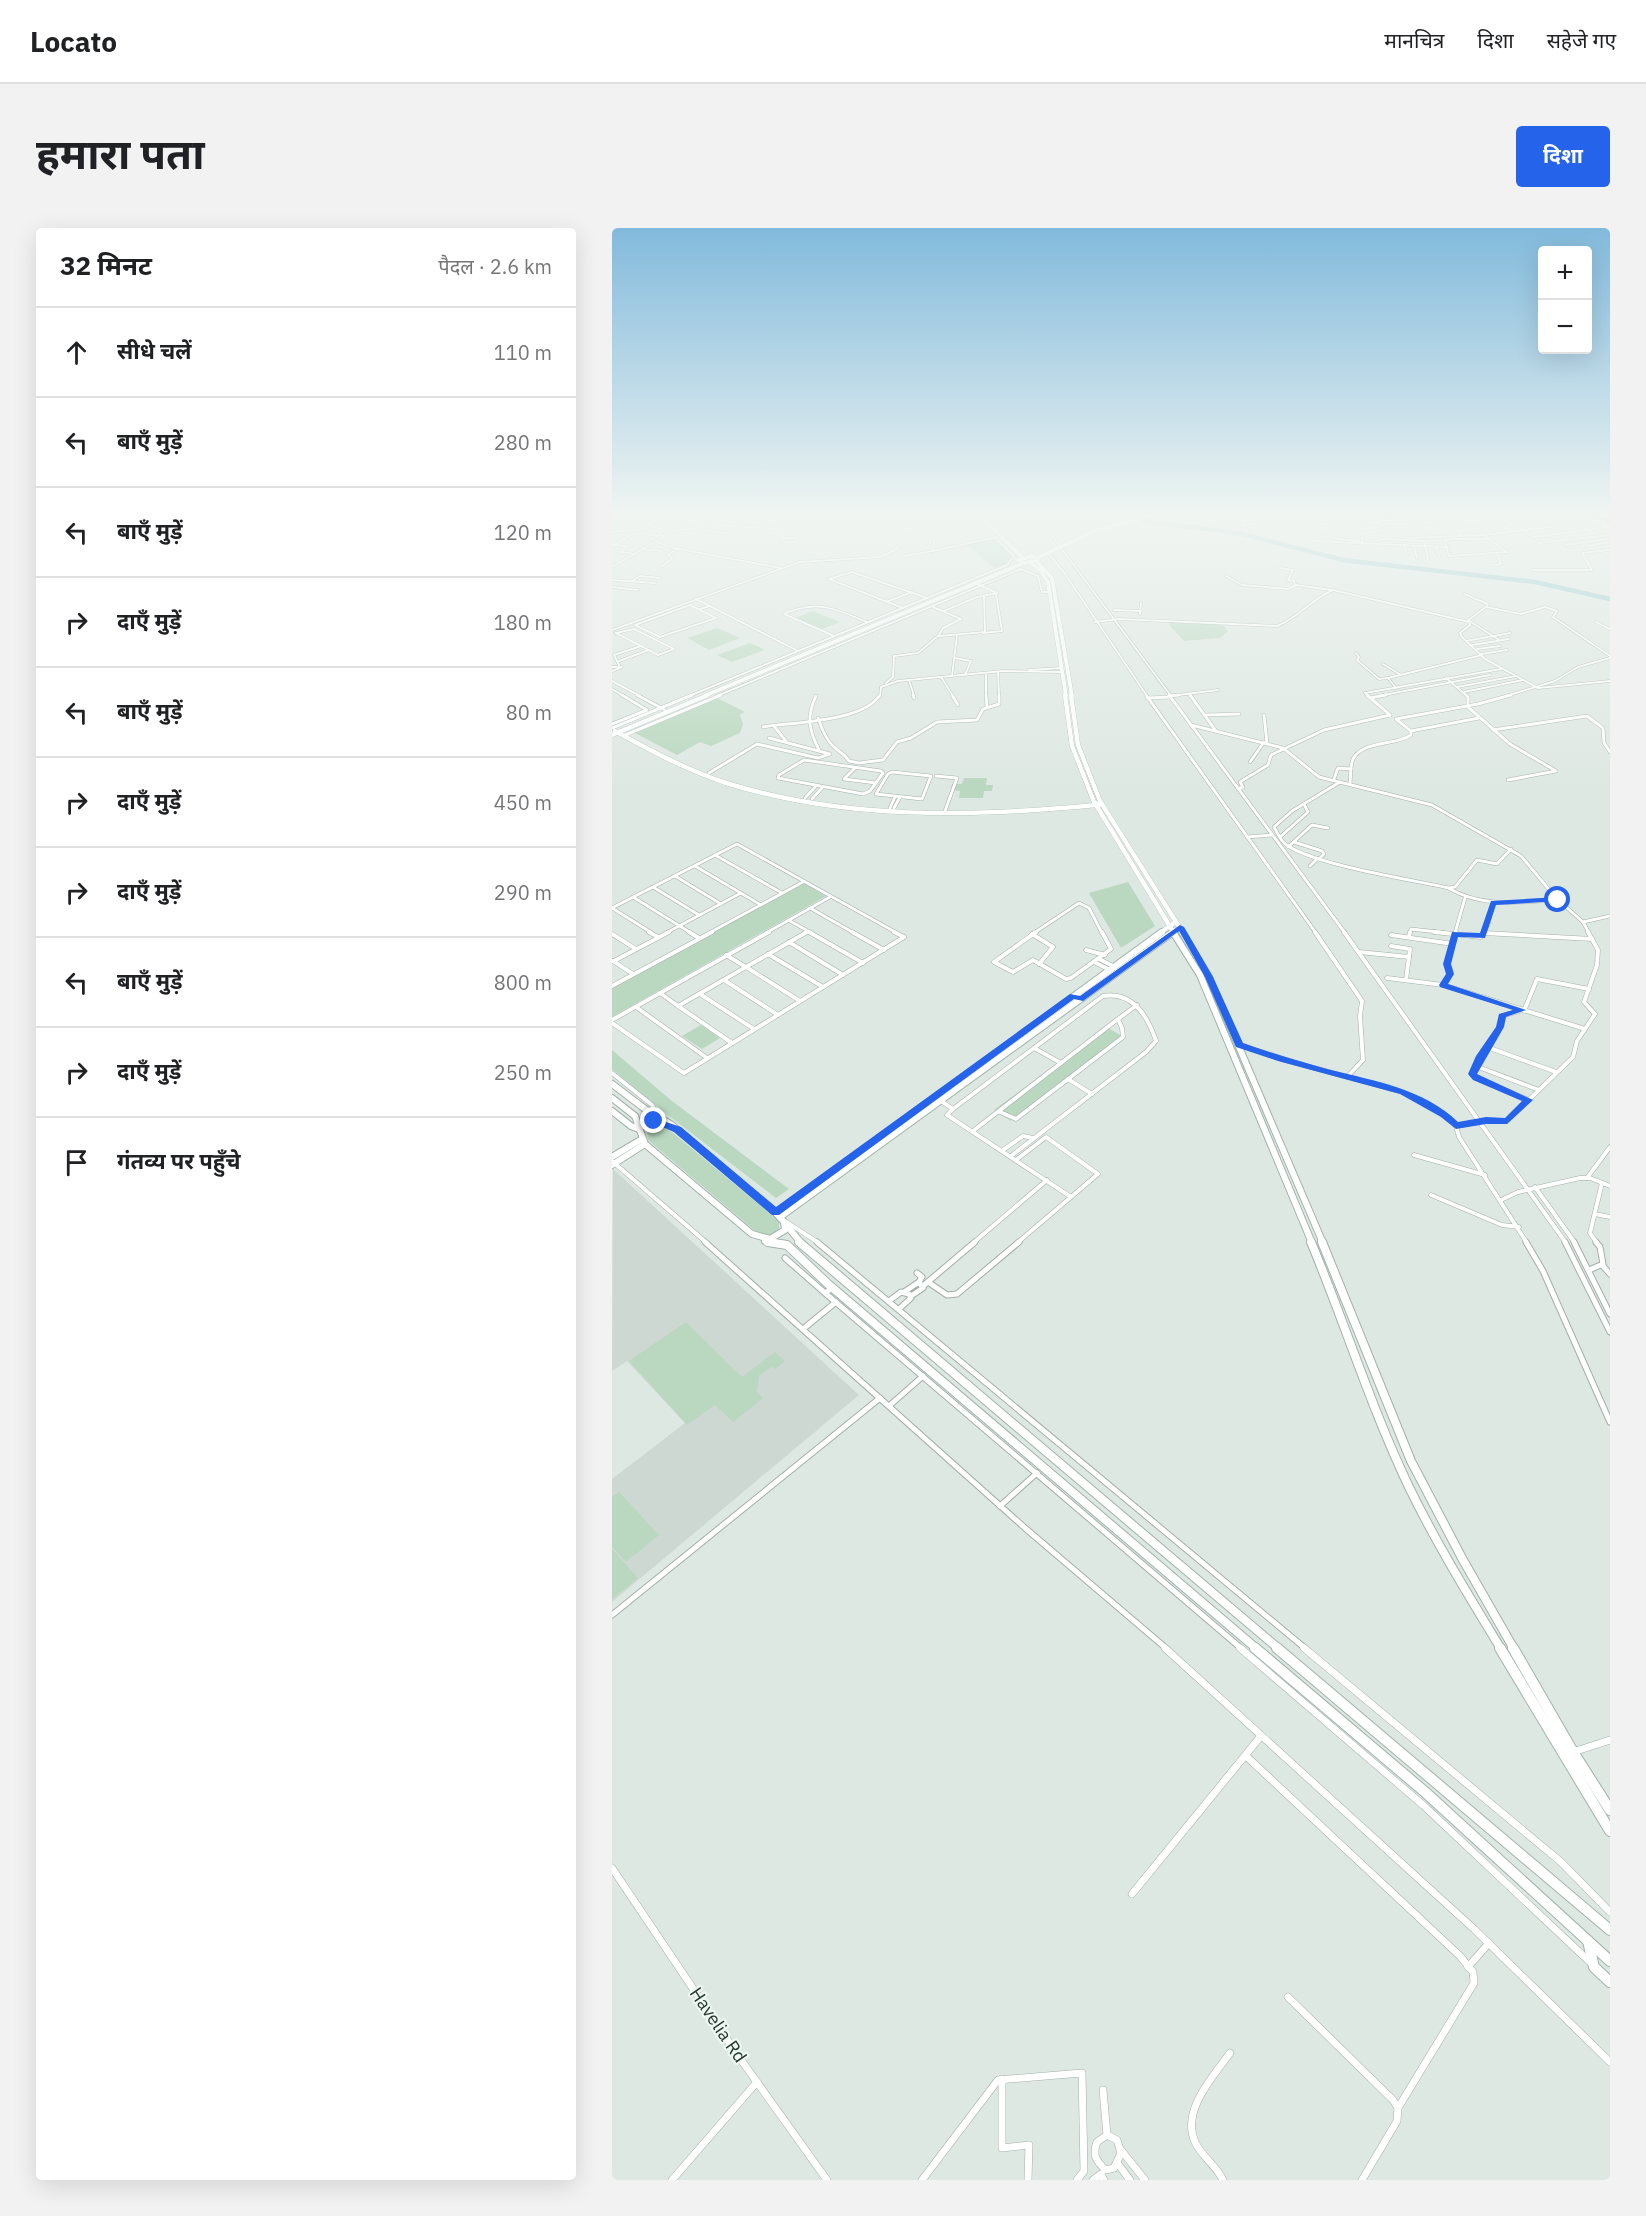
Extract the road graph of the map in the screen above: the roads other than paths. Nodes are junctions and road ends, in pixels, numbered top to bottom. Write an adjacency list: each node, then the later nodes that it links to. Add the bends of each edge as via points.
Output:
1 (678, 606): 35 (street)
2 (687, 606): 24 (street, via 635,625 660,637 716,618)
3 (693, 606): 24 (street)
4 (806, 606): 39 (street, via 784,614)
5 (830, 606): 31 (street)
6 (898, 606): 23 (street)
7 (908, 606): 23 (street)
8 (915, 606): 51 (street)
9 (925, 606): 51 (street)
10 (957, 606): 26 (street)
11 (984, 606): 36 (street)
12 (998, 606): 36 (street, via 1002,631)
13 (1050, 606): 61 (street)
14 (1055, 606): 61 (street)
15 (1085, 606): 32 (street)
16 (1104, 606): 28 (street)
17 (1141, 606): 27 (street)
18 (1310, 606): 29 (street, via 1277,626)
19 (1402, 606): 30 (street)
20 (712, 607): 24 (street); 51 (street)
21 (933, 607): 26 (street); 60 (street)
22 (1486, 607): 30 (street); 54 (street, via 1520,614 1545,607 1556,610 1553,617)
23 (903, 608): 31 (street)
24 (702, 610)
25 (1114, 610): 27 (street)
26 (944, 611): 40 (street, via 961,620 943,628)
27 (1141, 611): 29 (street)
28 (1114, 619): 29 (street); 32 (street); 93 (street)
29 (1140, 620)
30 (1467, 621): 41 (street); 44 (street, via 1470,625 1460,634)
31 (867, 622): 39 (street)
32 (1095, 622): 95 (street)
33 (1596, 622): 34 (street)
34 (1610, 629)
35 (613, 631): 46 (street); 48 (street, via 634,629 674,649 658,655)
36 (982, 633): 38 (street)
37 (1510, 633): 41 (street)
38 (957, 635): 40 (street); 55 (street)
39 (834, 636): 51 (street)
40 (939, 636): 84 (street, via 916,654 894,656 892,677)
41 (1493, 636): 43 (street); 44 (street)
42 (1509, 639): 43 (street)
43 (1499, 640): 45 (street)
44 (1466, 641): 45 (street)
45 (1472, 645): 49 (street)
46 (641, 646): 48 (street); 56 (street, via 614,656)
47 (1500, 646): 49 (street)
48 (649, 650): 56 (street)
49 (1477, 650): 53 (street)
50 (1507, 650): 53 (street)
51 (803, 653): 60 (street); 100 (street)
52 (1356, 653): 73 (street, via 1357,660 1378,678)
53 (1481, 655): 58 (street); 64 (street)
54 (1610, 657): 87 (street)
55 (955, 658): 66 (street, via 971,662); 70 (street)
56 (619, 663): 59 (street)
57 (1383, 664): 68 (street)
58 (1502, 668): 62 (street); 71 (street)
59 (612, 669)
60 (778, 669): 117 (street)
61 (1061, 670): 63 (street); 143 (street, via 1072,746)
62 (1485, 671): 65 (street); 69 (street)
63 (998, 672): 67 (street); 99 (street, via 999,704)
64 (1410, 673): 68 (street); 81 (street)
65 (1467, 674): 74 (street); 75 (street)
66 (965, 675): 67 (street); 70 (street)
67 (986, 675): 99 (street)
68 (1401, 675): 73 (street)
69 (1490, 675): 75 (street); 77 (street)
70 (952, 676): 72 (street)
71 (1516, 676): 77 (street); 78 (street)
72 (941, 677): 76 (street); 97 (street)
73 (1388, 678): 86 (street)
74 (1446, 678): 81 (street); 82 (street)
75 (1474, 678): 82 (street); 83 (street)
76 (909, 680): 84 (street); 94 (street)
77 (1497, 680): 83 (street)
78 (1522, 680): 87 (street); 90 (street)
79 (612, 681): 100 (street)
80 (1610, 681): 87 (street)
81 (1423, 682): 86 (street)
82 (1451, 682): 85 (street); 96 (street)
83 (1480, 683): 85 (street)
84 (884, 685): 105 (street, via 880,697 869,705 846,714)
85 (1457, 687): 90 (street)
86 (1396, 688): 96 (street, via 1365,693)
87 (1535, 688): 98 (street)
88 (612, 689): 109 (street, via 647,710)
89 (1218, 690): 91 (street)
90 (1463, 692): 98 (street, via 1468,698)
91 (1189, 693): 93 (street); 102 (street)
92 (816, 696): 108 (street)
93 (1170, 697): 95 (street); 111 (street)
94 (914, 698)
95 (1147, 698): 149 (street)
96 (1370, 698): 103 (street)
97 (958, 705)
98 (1467, 705): 106 (street); 107 (street)
99 (987, 707): 105 (street, via 977,720 937,722 898,742 885,759 859,763 849,761 827,739)
100 (663, 709): 109 (street); 117 (street)
101 (1239, 714): 102 (street)
102 (1206, 715): 115 (street)
103 (1390, 715): 107 (street); 122 (street, via 1324,730)
104 (1264, 716): 121 (street)
105 (818, 718): 108 (street)
106 (1479, 718): 116 (street); 118 (street)
107 (1396, 719): 118 (street)
108 (807, 720): 110 (street); 123 (street)
109 (623, 722): 117 (street)
110 (773, 725): 112 (street); 120 (street)
111 (1191, 725): 115 (street); 138 (street)
112 (763, 727)
113 (1603, 728): 114 (street); 116 (street, via 1585,715); 124 (street, via 1604,743)
114 (1610, 728)
115 (1216, 730): 121 (street)
116 (1493, 730): 132 (street, via 1556,771)
117 (617, 731): 128 (street); 143 (street, via 663,759 710,778 838,807 955,814 1036,812)
118 (1411, 731): 127 (street, via 1407,738 1361,751 1353,758)
119 (769, 738): 120 (street)
120 (786, 741): 123 (street)
121 (1265, 742): 122 (street); 125 (street)
122 (1283, 748): 131 (street, via 1317,776); 138 (street, via 1271,755 1267,766 1240,782 1243,787)
123 (819, 750): 128 (street, via 830,754 818,758 757,744)
124 (1610, 752)
125 (1250, 762)
126 (855, 768): 130 (street); 134 (street, via 882,772); 136 (street, via 802,760 778,776)
127 (1352, 769): 131 (street, via 1338,768); 135 (street)
128 (709, 773): 141 (street)
129 (936, 776): 146 (street, via 957,778)
130 (844, 779): 134 (street); 139 (street)
131 (1334, 780): 133 (street)
132 (1508, 780)
133 (1341, 781): 135 (street); 144 (street)
134 (876, 783): 139 (street, via 866,794)
135 (1350, 783): 153 (street, via 1432,805)
136 (815, 787): 137 (street); 141 (street)
137 (822, 788): 139 (street); 142 (street)
138 (1238, 789): 148 (street)
139 (833, 790)
140 (898, 797): 140 (street, via 876,794 889,773 931,776 922,799); 145 (street)
141 (805, 798): 142 (street)
142 (812, 799): 145 (street)
143 (1098, 803): 146 (street); 178 (street, via 1130,846)
144 (1304, 804): 150 (street, via 1307,813); 150 (street, via 1274,827)
145 (892, 808): 146 (street)
146 (945, 811)
147 (1328, 828): 151 (street, via 1312,825)
148 (1272, 835): 149 (street); 195 (street)
149 (1247, 837): 240 (street, via 1361,998 1363,1060)
150 (1280, 837): 152 (street)
151 (1294, 842): 152 (street); 155 (street, via 1322,851 1324,854)
152 (1288, 847): 155 (street)
153 (1510, 849): 161 (street, via 1497,864 1477,860 1455,887); 167 (street, via 1521,856)
154 (716, 855): 156 (street); 159 (street, via 738,844); 163 (street)
155 (1319, 858): 157 (street); 161 (street)
156 (695, 866): 158 (street); 162 (street)
157 (1310, 866)
158 (675, 876): 160 (street); 168 (street)
159 (803, 882): 163 (street); 165 (street)
160 (653, 887): 164 (street); 173 (street)
161 (1449, 888): 166 (street)
162 (741, 893): 168 (street); 170 (street)
163 (782, 893): 170 (street)
164 (633, 897): 171 (street); 177 (street)
165 (830, 897): 172 (street); 193 (street, via 904,937)
166 (1465, 897): 169 (street); 183 (street)
167 (1558, 900): 169 (street); 176 (street)
168 (721, 903): 173 (street)
169 (1493, 903): 180 (street)
170 (761, 905): 187 (street)
171 (612, 908): 185 (street)
172 (810, 908): 175 (street); 193 (street)
173 (699, 915): 177 (street)
174 (1610, 916): 176 (street)
175 (788, 920): 179 (street); 197 (street)
176 (1583, 922): 188 (street)
177 (679, 926): 185 (street); 187 (street)
178 (1175, 927): 205 (street); 218 (street); 232 (street, via 1209,977); 307 (street, via 1214,1006 1409,1487 1457,1576)
179 (808, 931): 189 (street); 202 (street)
180 (1484, 933): 183 (street, via 1479,938); 188 (street)
181 (612, 934): 192 (street)
182 (1032, 934): 198 (street, via 1083,903 1111,949); 203 (street, via 1053,948); 203 (street, via 994,961 1012,972 1031,961)
183 (1455, 934): 186 (street, via 1412,929); 190 (street)
184 (1391, 935): 186 (street)
185 (658, 937): 192 (street)
186 (1409, 937): 190 (street)
187 (699, 938): 206 (street)
188 (1592, 939): 214 (street, via 1598,950)
189 (789, 942): 196 (street); 207 (street)
190 (1453, 944): 211 (street, via 1447,966 1450,974)
191 (1390, 946): 199 (street, via 1409,948)
192 (636, 949): 200 (street)
193 (884, 950): 202 (street)
194 (1086, 950): 198 (street)
195 (1359, 952): 199 (street); 252 (street)
196 (768, 954): 204 (street); 213 (street)
197 (726, 955): 204 (street); 215 (street)
198 (1105, 955): 201 (street)
199 (1409, 957): 210 (street)
200 (613, 960): 206 (street)
201 (1097, 960): 203 (street, via 1069,979); 205 (street)
202 (863, 963): 207 (street)
203 (1039, 964)
204 (746, 967): 209 (street); 219 (street)
205 (1111, 968): 217 (street)
206 (633, 974): 212 (street)
207 (843, 975): 213 (street)
208 (1388, 978): 210 (street)
209 (724, 980): 216 (street); 224 (street)
210 (1406, 980): 211 (street)
211 (1443, 985): 223 (street)
212 (612, 986)
213 (823, 987): 219 (street)
214 (1589, 989): 223 (street, via 1537,979); 228 (street, via 1585,1004 1595,1014)
215 (660, 993): 221 (street); 222 (street)
216 (700, 994): 222 (street); 227 (street)
217 (1073, 996): 218 (street); 276 (street)
218 (1080, 999): 229 (street)
219 (800, 1001): 224 (street)
220 (1137, 1005): 225 (street); 231 (street, via 1103,996); 244 (street, via 1148,1017 1156,1041)
221 (636, 1006): 226 (street); 235 (street)
222 (678, 1006): 230 (street)
223 (1523, 1010): 228 (street); 233 (street, via 1502,1016)
224 (778, 1015): 227 (street)
225 (1118, 1019): 236 (street); 241 (street, via 1123,1037)
226 (612, 1021): 235 (street, via 684,1073)
227 (754, 1029): 230 (street)
228 (1585, 1029): 239 (street, via 1573,1057)
229 (1028, 1037): 231 (street); 247 (street)
230 (732, 1043): 235 (street)
231 (1040, 1044): 234 (street)
232 (1239, 1045): 240 (street); 304 (street, via 1411,1461)
233 (1487, 1047): 237 (street); 239 (street)
234 (1034, 1048): 236 (street); 248 (street)
235 (707, 1058)
236 (1061, 1064): 250 (street)
237 (1476, 1066): 243 (street); 246 (street, via 1472,1074 1476,1078)
238 (612, 1072): 251 (street, via 652,1105)
239 (1556, 1072): 243 (street)
240 (1347, 1077): 253 (street, via 1413,1096)
241 (1068, 1079): 244 (street); 250 (street, via 1016,1119)
242 (612, 1084): 251 (street)
243 (1539, 1090): 246 (street)
244 (1092, 1094): 257 (street)
245 (612, 1098): 254 (street, via 635,1116)
246 (1529, 1100): 252 (street, via 1507,1121)
247 (941, 1101): 248 (street); 276 (street)
248 (953, 1109): 256 (street, via 947,1115)
249 (612, 1111): 254 (street)
250 (1000, 1112): 256 (street)
251 (659, 1117): 255 (street)
252 (1482, 1121): 253 (street); 270 (street)
253 (1456, 1126): 265 (street, via 1459,1137)
254 (639, 1129): 255 (street, via 648,1121); 258 (street)
255 (678, 1129): 276 (street)
256 (973, 1131): 260 (street)
257 (1033, 1138): 260 (street, via 1023,1136); 262 (street)
258 (643, 1142): 264 (street); 278 (street)
259 (1610, 1148): 266 (street)
260 (1003, 1150): 262 (street)
261 (1414, 1155): 265 (street)
262 (1011, 1156): 263 (street)
263 (1016, 1160): 267 (street); 272 (street, via 1046,1137 1098,1172)
264 (613, 1161): 293 (street)
265 (1485, 1175): 273 (street)
266 (1587, 1178): 268 (street); 270 (street)
267 (1047, 1180): 272 (street); 285 (street)
268 (1602, 1183): 269 (street); 274 (street)
269 (1610, 1186)
270 (1532, 1188): 273 (street); 280 (street, via 1576,1245); 294 (street, via 1571,1250)
271 (1431, 1195): 277 (street, via 1502,1225)
272 (1071, 1197): 285 (street, via 957,1294 947,1295)
273 (1501, 1200): 277 (street)
274 (1595, 1214): 275 (street); 281 (street, via 1590,1236 1600,1247)
275 (1610, 1217)
276 (780, 1218): 278 (street, via 785,1230 778,1238); 282 (street, via 808,1234); 284 (street, via 797,1240)
277 (1519, 1227): 298 (street, via 1543,1271)
278 (765, 1241): 286 (street, via 787,1245)
279 (785, 1258): 286 (street)
280 (1589, 1270): 281 (street); 292 (street)
281 (1608, 1270)
282 (854, 1272): 284 (street); 289 (street)
283 (917, 1273): 285 (street)
284 (843, 1280): 311 (street)
285 (924, 1283): 287 (street); 288 (street)
286 (829, 1290): 290 (street); 312 (street, via 1425,1792)
287 (904, 1292): 288 (street); 289 (street)
288 (911, 1296): 291 (street)
289 (889, 1301): 291 (street)
290 (836, 1302): 293 (street); 295 (street)
291 (899, 1309): 310 (street, via 1561,1862)
292 (1610, 1314)
293 (803, 1329): 296 (street)
294 (1610, 1332)
295 (923, 1376): 297 (street); 299 (street)
296 (880, 1398): 297 (street); 301 (street)
297 (889, 1406): 300 (street)
298 (1610, 1422)
299 (1037, 1473): 300 (street); 316 (street, via 1510,1883)
300 (1000, 1506): 302 (street, via 1167,1649)
301 (612, 1615)
302 (1261, 1736): 305 (street); 313 (street)
303 (1610, 1740): 304 (street)
304 (1573, 1752): 306 (street)
305 (1246, 1756): 309 (street); 315 (street)
306 (1610, 1810)
307 (1610, 1832)
308 (612, 1868): 322 (street, Havelia Rd)
309 (1132, 1894)
310 (1610, 1912)
311 (1610, 1930)
312 (1588, 1941): 314 (street); 316 (street)
313 (1489, 1943): 315 (street); 320 (street)
314 (1610, 1961)
315 (1468, 1967): 324 (street, via 1474,1983)
316 (1594, 1967): 317 (street)
317 (1610, 1982)
318 (1288, 1997): 324 (street)
319 (1230, 2053): 337 (street, via 1200,2100 1191,2125 1196,2143)
320 (1610, 2062)
321 (1002, 2079): 331 (street); 332 (street, via 1002,2148 1029,2145); 333 (street, via 1082,2073 1084,2171)
322 (757, 2082): 329 (street); 330 (street, Havelia Rd)
323 (1103, 2090): 325 (street)
324 (1398, 2108): 338 (street, via 1397,2121)
325 (1107, 2135): 326 (street, via 1116,2138); 328 (street, via 1099,2139 1095,2150)
326 (1121, 2150): 327 (street); 336 (street)
327 (1118, 2164): 328 (street); 335 (street)
328 (1104, 2175): 334 (street, via 1098,2174)
329 (672, 2180)
330 (827, 2180)
331 (922, 2180)
332 (1028, 2180)
333 (1077, 2180)
334 (1093, 2180)
335 (1130, 2180)
336 (1145, 2180)
337 (1223, 2180)
338 (1362, 2180)

